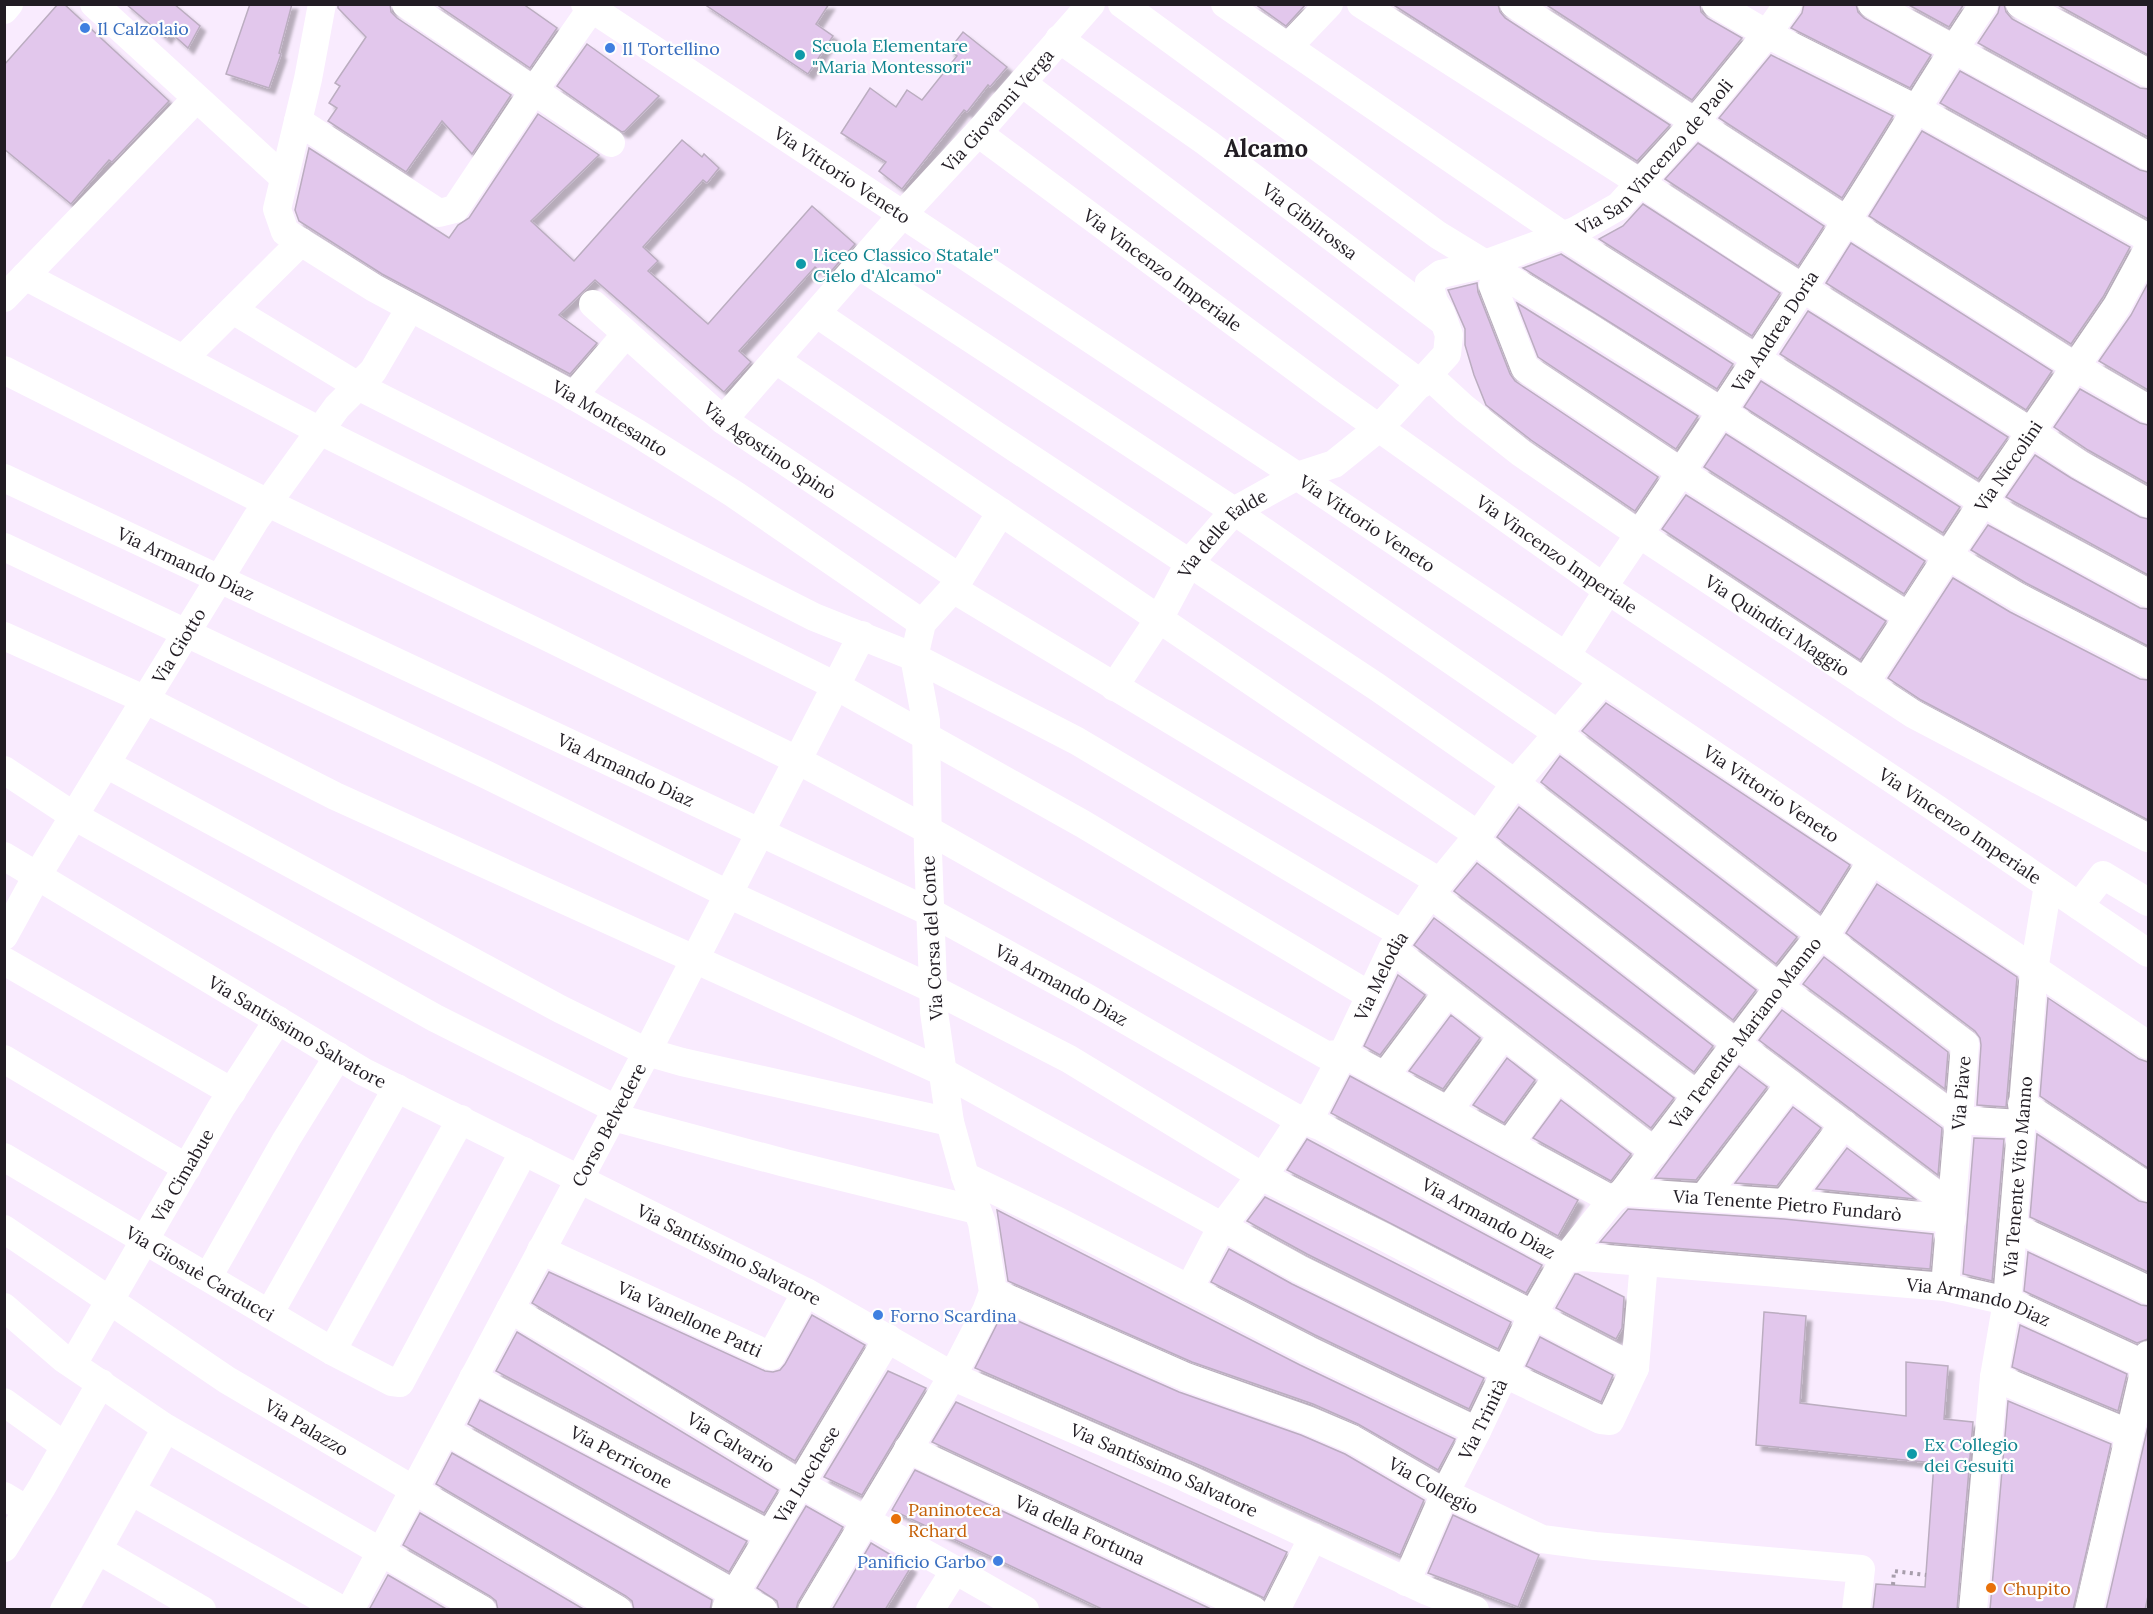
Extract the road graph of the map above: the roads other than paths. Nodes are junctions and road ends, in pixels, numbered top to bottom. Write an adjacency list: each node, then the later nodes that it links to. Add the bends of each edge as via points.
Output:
1 (9, 4): 17 (street)
2 (94, 4): 25 (street)
3 (322, 4): 27 (street)
4 (406, 4): 24 (street)
5 (1091, 4): 19 (street, Via Giovanni Verga)
6 (1122, 4): 41 (street, via 1438,235)
7 (1225, 4): 20 (street)
8 (1329, 4): 20 (street)
9 (1361, 4): 33 (street)
10 (1514, 4): 28 (street)
11 (1716, 4): 18 (street)
12 (1788, 4): 18 (street, Via San Vincenzo de Paoli)
13 (1872, 4): 21 (street)
14 (1984, 4): 21 (street, Via Andrea Doria)
15 (2020, 4): 22 (street)
16 (588, 7): 24 (street); 34 (street, Via Vittorio Veneto)
17 (4, 10)
18 (1767, 34): 26 (street); 28 (street, Via San Vincenzo de Paoli)
19 (1059, 39): 23 (street, Via Giovanni Verga); 50 (street, Via Gibilrossa, via 1206,142)
20 (1288, 47): 36 (street)
21 (1954, 49): 26 (street, Via Andrea Doria); 31 (street)
22 (2148, 73)
23 (1022, 83): 29 (street, Via Giovanni Verga); 57 (street, Via Quindici Maggio)
24 (533, 92): 27 (street, via 455,209 439,213); 30 (street)
25 (196, 99): 32 (street); 42 (street)
26 (1918, 110): 35 (street, Via Andrea Doria); 38 (street)
27 (298, 121): 32 (street)
28 (1694, 123): 33 (street, Via San Vincenzo de Paoli); 35 (street)
29 (978, 133): 34 (street, Via Giovanni Verga); 63 (street, Via Vincenzo Imperiale)
30 (611, 143)
31 (2148, 156)
32 (284, 178): 37 (street, via 277,209)
33 (1640, 182): 36 (street, Via San Vincenzo de Paoli, via 1619,206); 44 (street)
34 (902, 215): 40 (street, Via Giovanni Verga); 67 (street, Via Vittorio Veneto)
35 (1846, 221): 44 (street, Via Andrea Doria); 55 (street)
36 (1564, 236): 41 (street, Via San Vincenzo de Paoli); 53 (street)
37 (293, 237): 47 (street, Via Montesanto); 48 (street)
38 (2148, 238)
39 (2148, 249): 55 (street, Via Niccolini, via 2117,306)
40 (860, 266): 49 (street, Via Giovanni Verga); 72 (street)
41 (1490, 267): 43 (street, Via San Vincenzo de Paoli, via 1441,274); 61 (street); 66 (street, via 1493,286 1525,368)
42 (25, 276): 45 (street); 52 (street)
43 (1430, 283): 50 (street, Via delle Falde)
44 (1803, 287): 53 (street, Via Andrea Doria); 65 (street)
45 (4, 298)
46 (593, 304): 51 (street, Via Agostino Spinò)
47 (410, 308): 58 (street, Via Giotto, via 373,371); 59 (street, Via Montesanto)
48 (233, 310): 52 (street); 58 (street)
49 (817, 314): 54 (street, Via Giovanni Verga); 77 (street)
50 (1444, 322): 57 (street, Via delle Falde, via 1449,335 1446,354)
51 (626, 334): 59 (street); 62 (street, Via Agostino Spinò)
52 (183, 359): 64 (street)
53 (1757, 359): 61 (street, Via Andrea Doria); 69 (street)
54 (776, 360): 62 (street, Via Giovanni Verga); 73 (street)
55 (2076, 367): 60 (street); 65 (street, Via Niccolini)
56 (4, 370): 71 (street)
57 (1425, 380): 63 (street, Via delle Falde); 74 (street, Via Quindici Maggio, via 1521,453)
58 (358, 386): 64 (street, Via Giotto); 86 (street, via 814,617)
59 (573, 396): 84 (street, Via Montesanto, via 734,494)
60 (2148, 409)
61 (1722, 412): 66 (street, Via Andrea Doria); 76 (street)
62 (723, 420): 79 (street, Via Agostino Spinò)
63 (1380, 427): 67 (street, Via delle Falde, via 1334,464); 80 (street, Via Vincenzo Imperiale)
64 (320, 431): 71 (street, Via Giotto); 93 (street)
65 (2031, 432): 69 (street, Via Niccolini); 70 (street)
66 (1681, 472): 74 (street, Via Andrea Doria); 82 (street)
67 (1298, 476): 72 (street, Via delle Falde); 88 (street, Via Vittorio Veneto)
68 (4, 478): 78 (street, Via Armando Diaz)
69 (1983, 502): 76 (street, Via Niccolini); 81 (street)
70 (2148, 502)
71 (268, 503): 78 (street, Via Giotto); 98 (street)
72 (1234, 511): 77 (street, Via delle Falde); 96 (street)
73 (1001, 512): 79 (street, Via Corsa del Conte); 83 (street)
74 (1639, 534): 80 (street, Via Andrea Doria); 92 (street, Via Quindici Maggio)
75 (4, 547): 85 (street)
76 (1948, 556): 82 (street, Via Niccolini); 90 (street)
77 (1190, 562): 83 (street, Via delle Falde); 101 (street)
78 (220, 579): 85 (street, Via Giotto); 104 (street, Via Armando Diaz)
79 (956, 583): 84 (street, Via Corsa del Conte); 94 (street, Via Agostino Spinò)
80 (1606, 589): 88 (street, Via Andrea Doria); 110 (street, Via Vincenzo Imperiale)
81 (2148, 593)
82 (1908, 616): 92 (street, Via Niccolini)
83 (1159, 619): 94 (street, Via delle Falde); 105 (street, via 1472,830)
84 (922, 623): 89 (street, Via Corsa del Conte)
85 (187, 634): 95 (street, Via Giotto); 112 (street)
86 (862, 635): 89 (street); 93 (street, Corso Belvedere)
87 (4, 636): 95 (street)
88 (1566, 656): 91 (street, Via Vittorio Veneto)
89 (914, 657): 97 (street, Via Corsa del Conte); 118 (street, via 1077,741)
90 (2148, 664)
91 (1603, 681): 96 (street, Via Melodia); 108 (street, Via Vittorio Veneto)
92 (1866, 683): 106 (street, Via Quindici Maggio, via 1924,720)
93 (836, 686): 97 (street); 98 (street, Corso Belvedere)
94 (1114, 687): 111 (street, Via Agostino Spinò)
95 (146, 700): 99 (street, Via Giotto); 120 (street, via 335,796)
96 (1557, 734): 101 (street, Via Melodia); 116 (street)
97 (926, 735): 103 (street, Via Corsa del Conte); 126 (street)
98 (797, 760): 103 (street); 104 (street, Corso Belvedere)
99 (106, 764): 102 (street, Via Giotto); 131 (street)
100 (4, 770): 102 (street)
101 (1515, 783): 105 (street, Via Melodia); 123 (street)
102 (74, 816): 109 (street, Via Giotto); 143 (street, via 435,1018)
103 (928, 830): 115 (street, Via Corsa del Conte); 132 (street, via 1326,1055)
104 (761, 831): 112 (street, Corso Belvedere); 115 (street, Via Armando Diaz)
105 (1476, 838): 111 (street, Via Melodia); 129 (street)
106 (2148, 838)
107 (4, 856): 109 (street, Via Santissimo Salvatore)
108 (1872, 861): 116 (street, Via Tenente Mariano Manno, via 1829,929); 122 (street, Via Vittorio Veneto)
109 (37, 876): 117 (street, Via Giotto); 127 (street, Via Santissimo Salvatore)
110 (2048, 885): 114 (street, Via Vincenzo Imperiale); 122 (street, Via Tenente Vito Manno)
111 (1435, 888): 118 (street, Via Melodia); 141 (street, Via Agostino Spinò)
112 (728, 894): 120 (street, Corso Belvedere); 124 (street)
113 (2148, 902): 114 (street, via 2103,875)
114 (2079, 906): 119 (street, Via Vincenzo Imperiale)
115 (930, 912): 124 (street, Via Corsa del Conte); 146 (street, Via Armando Diaz)
116 (1820, 935): 123 (street, Via Tenente Mariano Manno); 147 (street, Via Piave, via 1965,1044)
117 (4, 936)
118 (1397, 942): 125 (street); 126 (street, Via Melodia)
119 (2148, 953)
120 (695, 958): 131 (street, Corso Belvedere); 135 (street)
121 (4, 961): 140 (street)
122 (2034, 970): 130 (street, Via Vittorio Veneto); 144 (street, Via Tenente Vito Manno)
123 (1779, 987): 129 (street, Via Tenente Mariano Manno); 147 (street)
124 (933, 989): 135 (street, Via Corsa del Conte); 156 (street, via 1069,1059)
125 (1447, 993): 128 (street); 136 (street)
126 (1369, 995): 132 (street, Via Melodia)
127 (278, 1020): 133 (street, Via Santissimo Salvatore); 140 (street, Via Cimabue)
128 (1503, 1035): 137 (street); 142 (street)
129 (1736, 1042): 138 (street); 141 (street, Via Tenente Mariano Manno)
130 (2148, 1045)
131 (647, 1052): 143 (street, Corso Belvedere); 148 (street)
132 (1341, 1054): 136 (street); 146 (street, Via Melodia, via 1313,1112)
133 (338, 1056): 139 (street, Via Santissimo Salvatore); 171 (street)
134 (4, 1059): 154 (street)
135 (943, 1072): 148 (street, Via Corsa del Conte); 164 (street)
136 (1385, 1076): 142 (street)
137 (1558, 1077): 150 (street); 152 (street)
138 (1790, 1084): 149 (street); 160 (street)
139 (397, 1088): 145 (street, Via Santissimo Salvatore); 181 (street)
140 (232, 1092): 154 (street, Via Cimabue)
141 (1697, 1095): 152 (street, Via Tenente Mariano Manno)
142 (1448, 1111): 150 (street)
143 (614, 1113): 157 (street, Corso Belvedere); 162 (street, via 784,1163)
144 (2021, 1114): 147 (street); 158 (street); 165 (street, Via Tenente Vito Manno)
145 (461, 1119): 151 (street, Via Santissimo Salvatore); 184 (street)
146 (1304, 1120): 156 (street, Via Melodia); 169 (street, Via Armando Diaz)
147 (1959, 1120): 163 (street, Via Piave)
148 (950, 1122): 155 (street, Via Corsa del Conte)
149 (1844, 1124): 161 (street); 163 (street)
150 (1509, 1144): 159 (street)
151 (524, 1150): 157 (street, Via Santissimo Salvatore); 184 (street, Via Giosuè Carducci, via 400,1383)
152 (1655, 1152): 159 (street, Via Tenente Mariano Manno)
153 (4, 1157): 167 (street, Via Giosuè Carducci)
154 (187, 1168): 167 (street, Via Cimabue)
155 (965, 1176): 162 (street, Via Corsa del Conte); 173 (street)
156 (1263, 1177): 164 (street, Via Melodia); 182 (street, via 1384,1236)
157 (580, 1178): 168 (street, Corso Belvedere); 175 (street, Via Santissimo Salvatore)
158 (2148, 1187)
159 (1617, 1196): 160 (street, Via Tenente Pietro Fundarò); 169 (street, Via Tenente Mariano Manno)
160 (1704, 1197): 161 (street, Via Tenente Pietro Fundarò)
161 (1785, 1203): 163 (street, Via Tenente Pietro Fundarò)
162 (976, 1210): 176 (street, Via Corsa del Conte, via 982,1223)
163 (1951, 1212): 172 (street, Via Piave)
164 (1221, 1227): 173 (street, Via Melodia); 188 (street)
165 (2013, 1227): 174 (street); 178 (street, Via Tenente Vito Manno)
166 (4, 1229): 177 (street, Via Palazzo)
167 (145, 1239): 171 (street, Via Giosuè Carducci); 177 (street, Via Cimabue)
168 (541, 1251): 175 (street, Via Vanellone Patti, via 771,1356); 180 (street, Corso Belvedere)
169 (1565, 1259): 170 (street, Via Armando Diaz); 182 (street, Via Trinità)
170 (1644, 1262): 172 (street, Via Armando Diaz); 187 (street)
171 (208, 1277): 181 (street, Via Giosuè Carducci)
172 (1945, 1287): 178 (street, Via Armando Diaz)
173 (1189, 1289): 196 (street)
174 (2148, 1290)
175 (806, 1292): 183 (street, Via Santissimo Salvatore)
176 (993, 1292): 189 (street); 203 (street, Via Collegio, via 1186,1377 1352,1439)
177 (110, 1300): 186 (street, Via Cimabue); 201 (street, Via Palazzo, via 227,1380)
178 (2007, 1301): 185 (street, Via Armando Diaz); 190 (street, Via Tenente Vito Manno)
179 (4, 1306): 186 (street)
180 (510, 1309): 191 (street, Corso Belvedere); 200 (street, Via Calvario)
181 (269, 1314): 184 (street, Via Giosuè Carducci)
182 (1532, 1316): 187 (street); 188 (street, Via Trinità)
183 (888, 1338): 189 (street, Via Santissimo Salvatore); 200 (street, Via Lucchese)
184 (332, 1351)
185 (2148, 1362): 197 (street)
186 (73, 1364): 192 (street)
187 (1635, 1368): 188 (street, via 1610,1420 1601,1420)
188 (1505, 1372): 196 (street, Via Trinità)
189 (952, 1375): 199 (street); 207 (street, Via Santissimo Salvatore)
190 (1995, 1377): 197 (street); 228 (street, Via Tenente Vito Manno)
191 (473, 1378): 195 (street, Corso Belvedere); 206 (street, Via Perricone)
192 (100, 1383): 194 (street); 198 (street)
193 (4, 1402): 198 (street)
194 (166, 1428): 202 (street); 210 (street)
195 (446, 1431): 201 (street, Corso Belvedere); 213 (street)
196 (1477, 1431): 203 (street, Via Trinità)
197 (2130, 1434): 229 (street)
198 (65, 1446): 204 (street)
199 (908, 1449): 205 (street); 224 (street, Via della Fortuna)
200 (800, 1484): 205 (street, Via Calvario); 206 (street, Via Lucchese)
201 (415, 1489): 210 (street, Corso Belvedere); 219 (street, Via Palazzo)
202 (131, 1491): 209 (street); 216 (street)
203 (1445, 1493): 212 (street, Via Trinità); 227 (street, Via Collegio, via 1542,1539 1861,1569)
204 (16, 1503): 208 (street)
205 (865, 1521): 211 (street, Via Calvario); 221 (street)
206 (770, 1534): 213 (street, Via Lucchese)
207 (1313, 1538): 212 (street, Via Santissimo Salvatore); 225 (street)
208 (4, 1548)
209 (98, 1550): 214 (street); 215 (street)
210 (382, 1551): 217 (street, Corso Belvedere); 218 (street)
211 (955, 1570): 222 (street); 223 (street, Via Calvario)
212 (1418, 1594): 226 (street, Via Santissimo Salvatore)
213 (730, 1601): 220 (street)
214 (69, 1608)
215 (202, 1610)
216 (342, 1610)
217 (350, 1610)
218 (482, 1610)
219 (618, 1610)
220 (763, 1610)
221 (812, 1610)
222 (930, 1610)
223 (1025, 1610)
224 (1253, 1610)
225 (1276, 1610)
226 (1475, 1610)
227 (1856, 1610)
228 (1973, 1610)
229 (2089, 1610)

